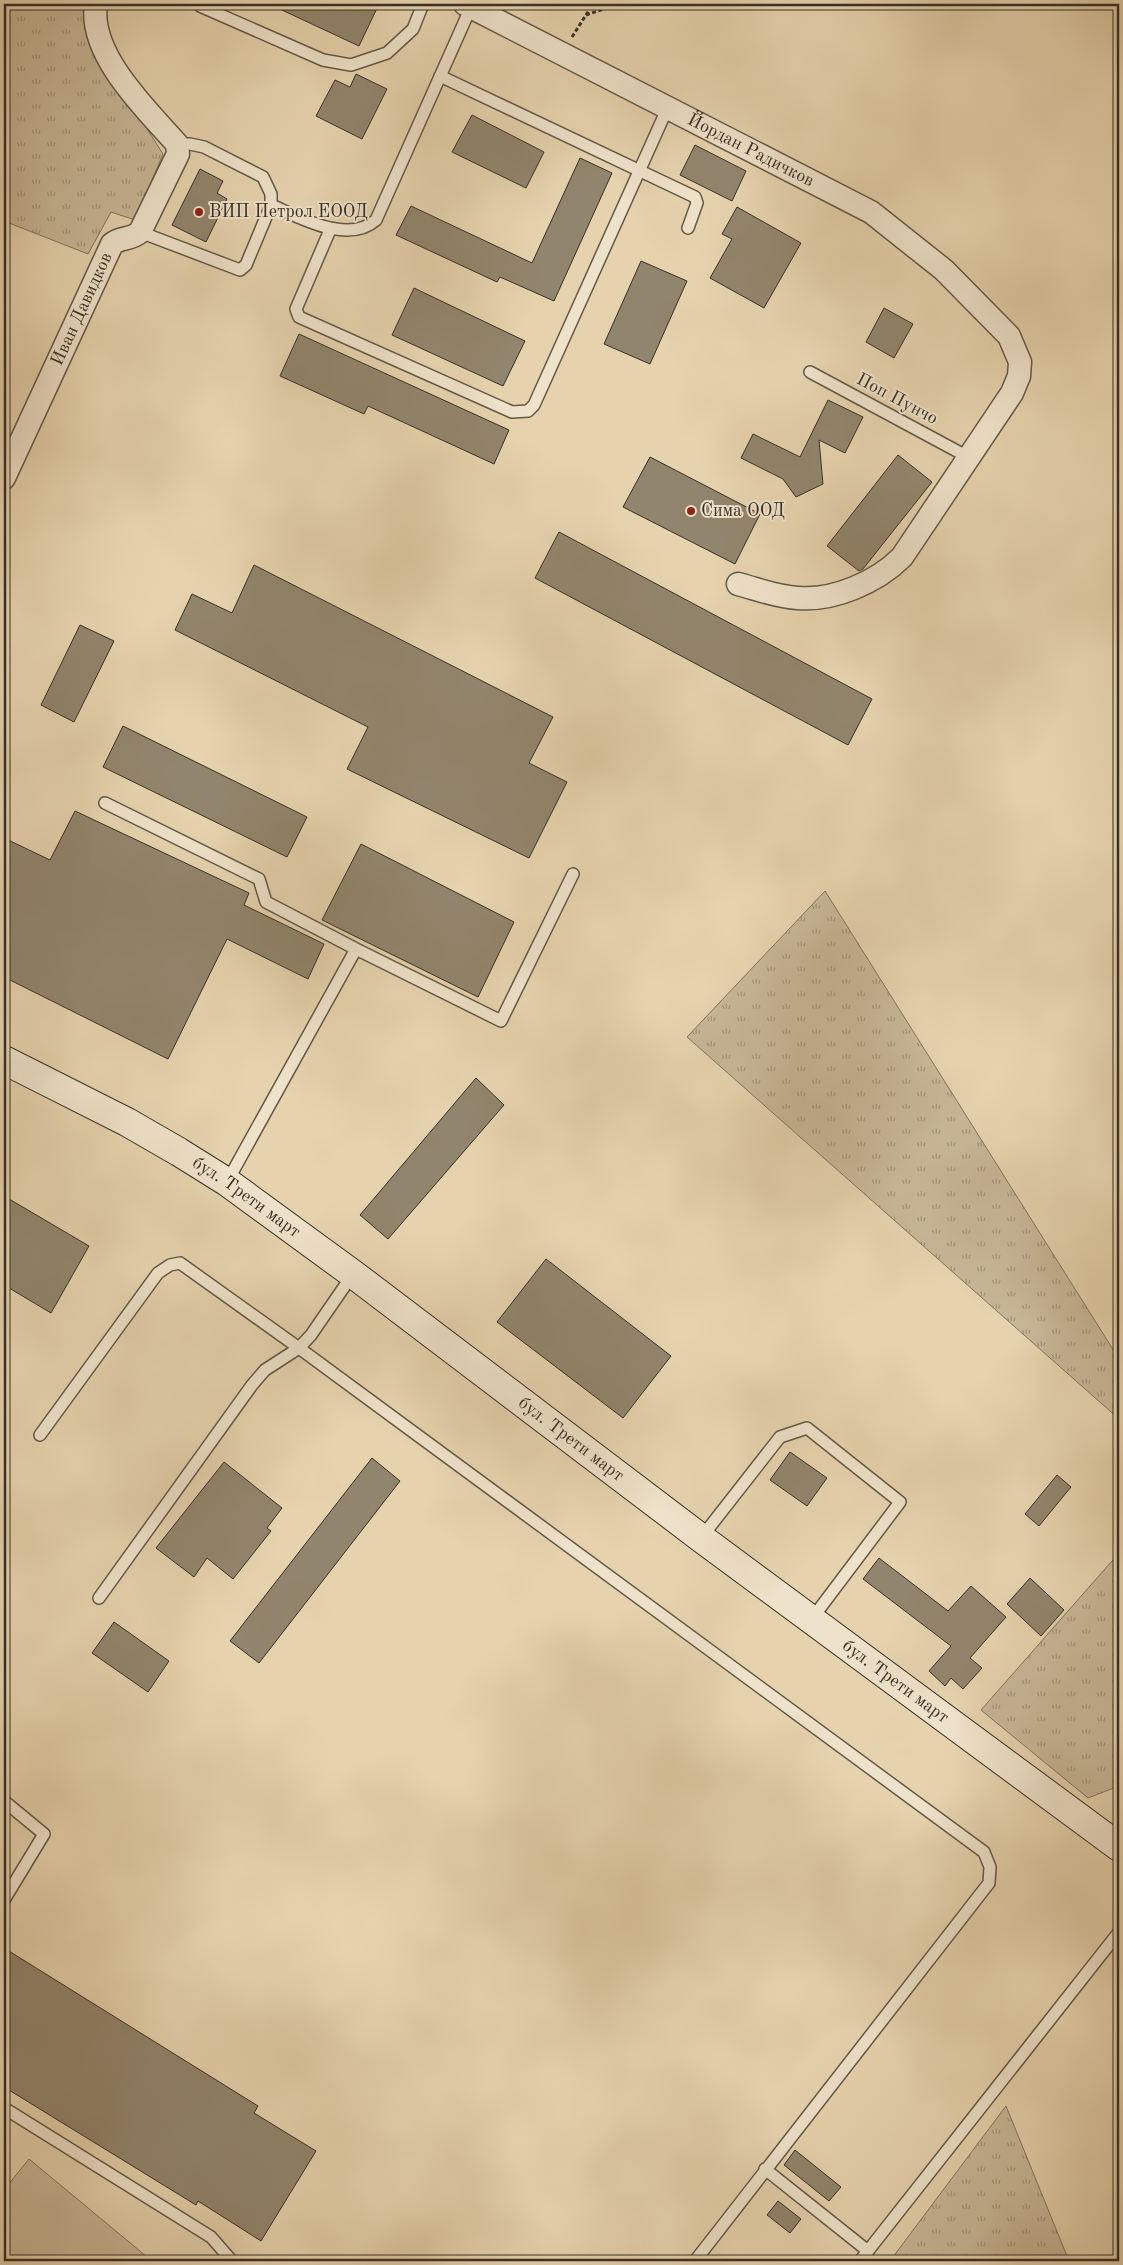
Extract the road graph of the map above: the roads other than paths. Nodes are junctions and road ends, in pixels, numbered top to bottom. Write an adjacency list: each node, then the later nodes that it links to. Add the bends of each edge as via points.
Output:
1 (96, 4): 7 (street, via 94,15 103,48 124,82)
2 (423, 4): 4 (lane, via 413,29 387,53 351,65 323,60)
3 (468, 5): 5 (lane); 6 (street, Йордан Радичков)
4 (200, 6)
5 (440, 76): 8 (lane); 11 (lane, via 376,220 362,228)
6 (668, 107): 8 (lane); 14 (street, Йордан Радичков, via 870,212 944,270 1009,336 1020,362 1020,376 999,415)
7 (177, 144): 9 (lane, via 204,148 263,177 271,194); 12 (street, via 175,163)
8 (638, 172): 10 (lane, via 696,199); 11 (lane, via 534,405 520,413 299,317 296,309)
9 (271, 205): 11 (lane); 12 (lane, via 246,265 240,270)
10 (688, 228)
11 (330, 230)
12 (140, 232): 15 (street, Иван Давидков, via 134,238 117,240 112,244)
13 (810, 372): 14 (lane, Поп Пунчо)
14 (968, 457): 16 (street, via 902,557 871,581 848,590 809,598 787,597)
15 (4, 478)
16 (738, 584)
17 (105, 802): 19 (lane, via 259,879 266,902)
18 (573, 874): 19 (lane, via 501,1021)
19 (356, 949): 21 (lane)
20 (4, 1060): 21 (main road, бул. Трети март, via 127,1122)
21 (227, 1182): 22 (main road, бул. Трети март)
22 (353, 1274): 23 (lane); 25 (main road, бул. Трети март)
23 (299, 1348): 24 (lane, via 180,1263 170,1264 158,1273); 26 (lane, via 265,1370 252,1385); 33 (lane, via 984,1852 990,1867 989,1883)
24 (40, 1435)
25 (701, 1538): 27 (main road, бул. Трети март); 27 (lane, via 780,1437 807,1428 900,1502)
26 (99, 1598)
27 (811, 1620): 29 (main road, бул. Трети март)
28 (4, 1801): 30 (lane, via 44,1834)
29 (1119, 1848)
30 (4, 1900)
31 (1119, 1932): 34 (lane)
32 (4, 2108): 35 (lane, via 211,2237)
33 (765, 2169): 34 (lane); 36 (lane)
34 (868, 2251): 37 (lane)
35 (232, 2261)
36 (695, 2261)
37 (860, 2261)

